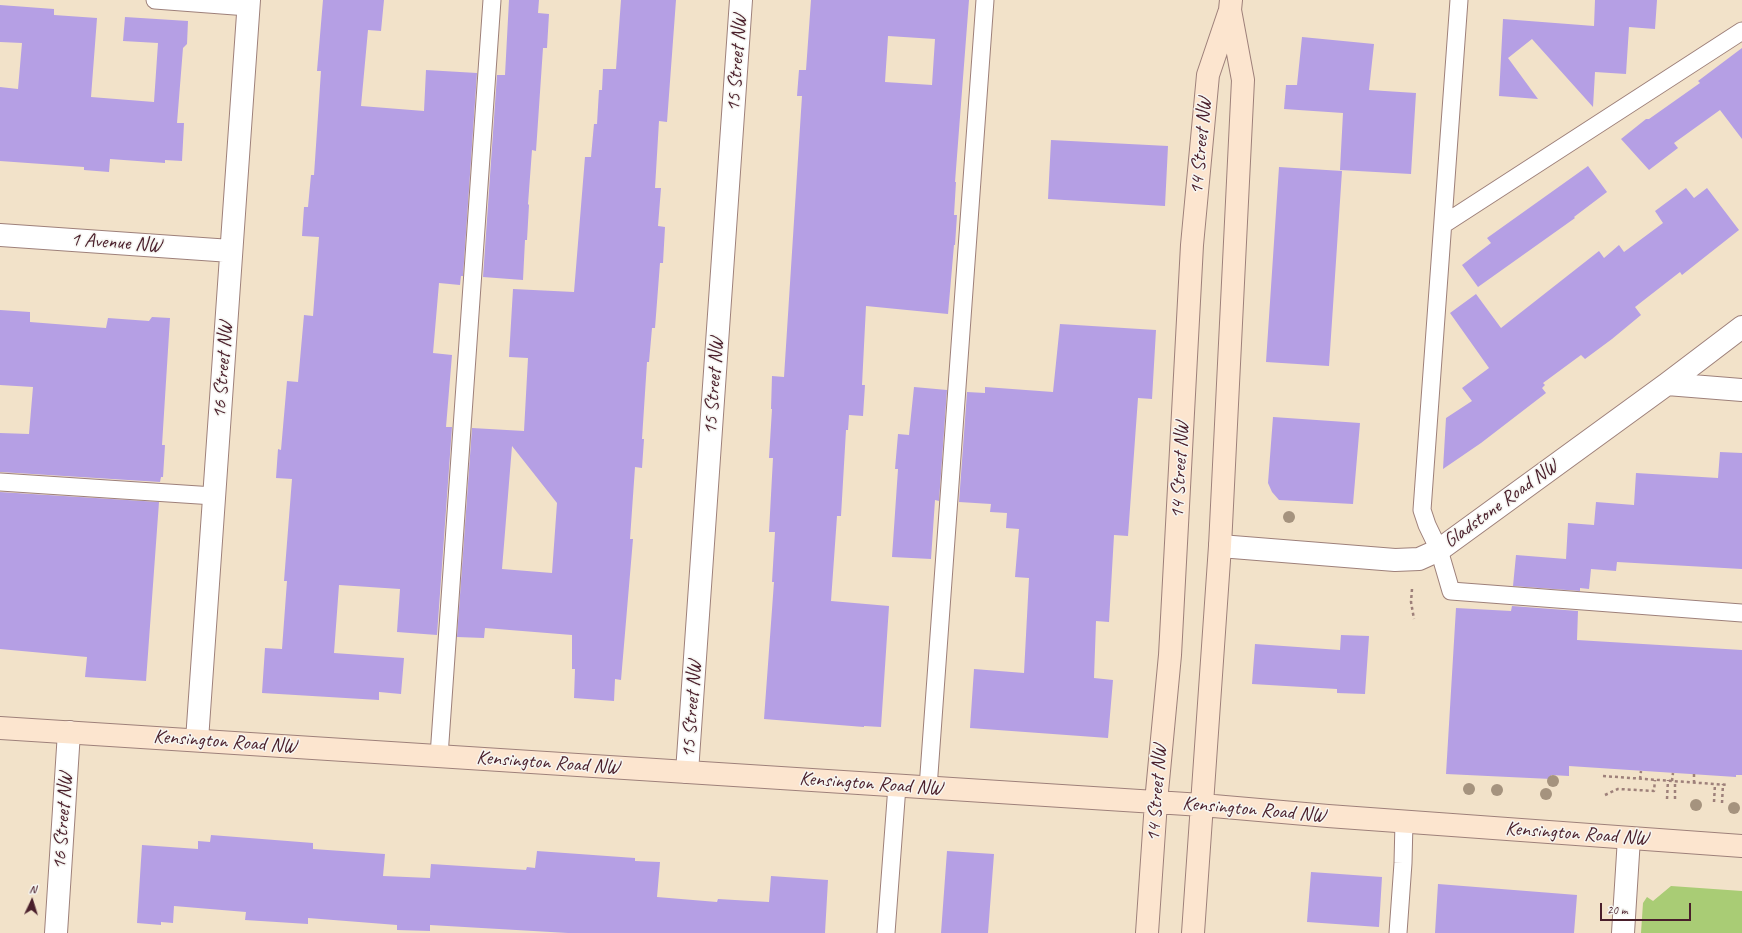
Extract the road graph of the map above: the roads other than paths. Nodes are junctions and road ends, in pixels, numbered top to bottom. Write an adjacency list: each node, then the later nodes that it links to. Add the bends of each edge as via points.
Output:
1 (155, 0): 6 (lane)
2 (492, 0): 23 (lane)
3 (741, 0): 24 (street, 15 Street NW)
4 (985, 0): 26 (lane)
5 (1459, 0): 9 (lane)
6 (249, 3): 11 (street, 16 Street NW)
7 (1231, 5): 17 (main road, 14 Street NW, via 1242,80); 27 (main road, 14 Street NW, via 1208,75 1193,238 1170,654)
8 (1742, 31): 9 (lane)
9 (1444, 224): 18 (lane, via 1422,510)
10 (0, 235): 11 (street, 1 Avenue NW)
11 (231, 250): 16 (street, 16 Street NW)
12 (1742, 327): 13 (street, Gladstone Road NW)
13 (1668, 384): 14 (street); 18 (street, Gladstone Road NW)
14 (1742, 390)
15 (0, 482): 16 (lane)
16 (214, 496): 22 (street, 16 Street NW)
17 (1220, 546): 18 (street, Gladstone Road NW, via 1395,560 1419,560); 28 (main road, 14 Street NW)
18 (1439, 550): 19 (lane, via 1451,591)
19 (1742, 613)
20 (0, 728): 21 (main road, Kensington Road NW)
21 (69, 732): 22 (main road, Kensington Road NW); 32 (street, 16 Street NW)
22 (197, 740): 23 (main road, Kensington Road NW)
23 (439, 756): 24 (main road, Kensington Road NW)
24 (687, 772): 25 (main road, Kensington Road NW)
25 (897, 786): 26 (main road, Kensington Road NW); 33 (lane)
26 (928, 788): 27 (main road, Kensington Road NW)
27 (1156, 802): 28 (main road, Kensington Road NW); 34 (main road, 14 Street NW)
28 (1202, 805): 29 (main road, Kensington Road NW); 35 (main road, 14 Street NW)
29 (1404, 822): 30 (main road, Kensington Road NW); 36 (lane)
30 (1629, 838): 31 (main road, Kensington Road NW); 37 (street)
31 (1742, 846)
32 (56, 933)
33 (886, 933)
34 (1147, 933)
35 (1193, 933)
36 (1398, 933)
37 (1623, 933)

